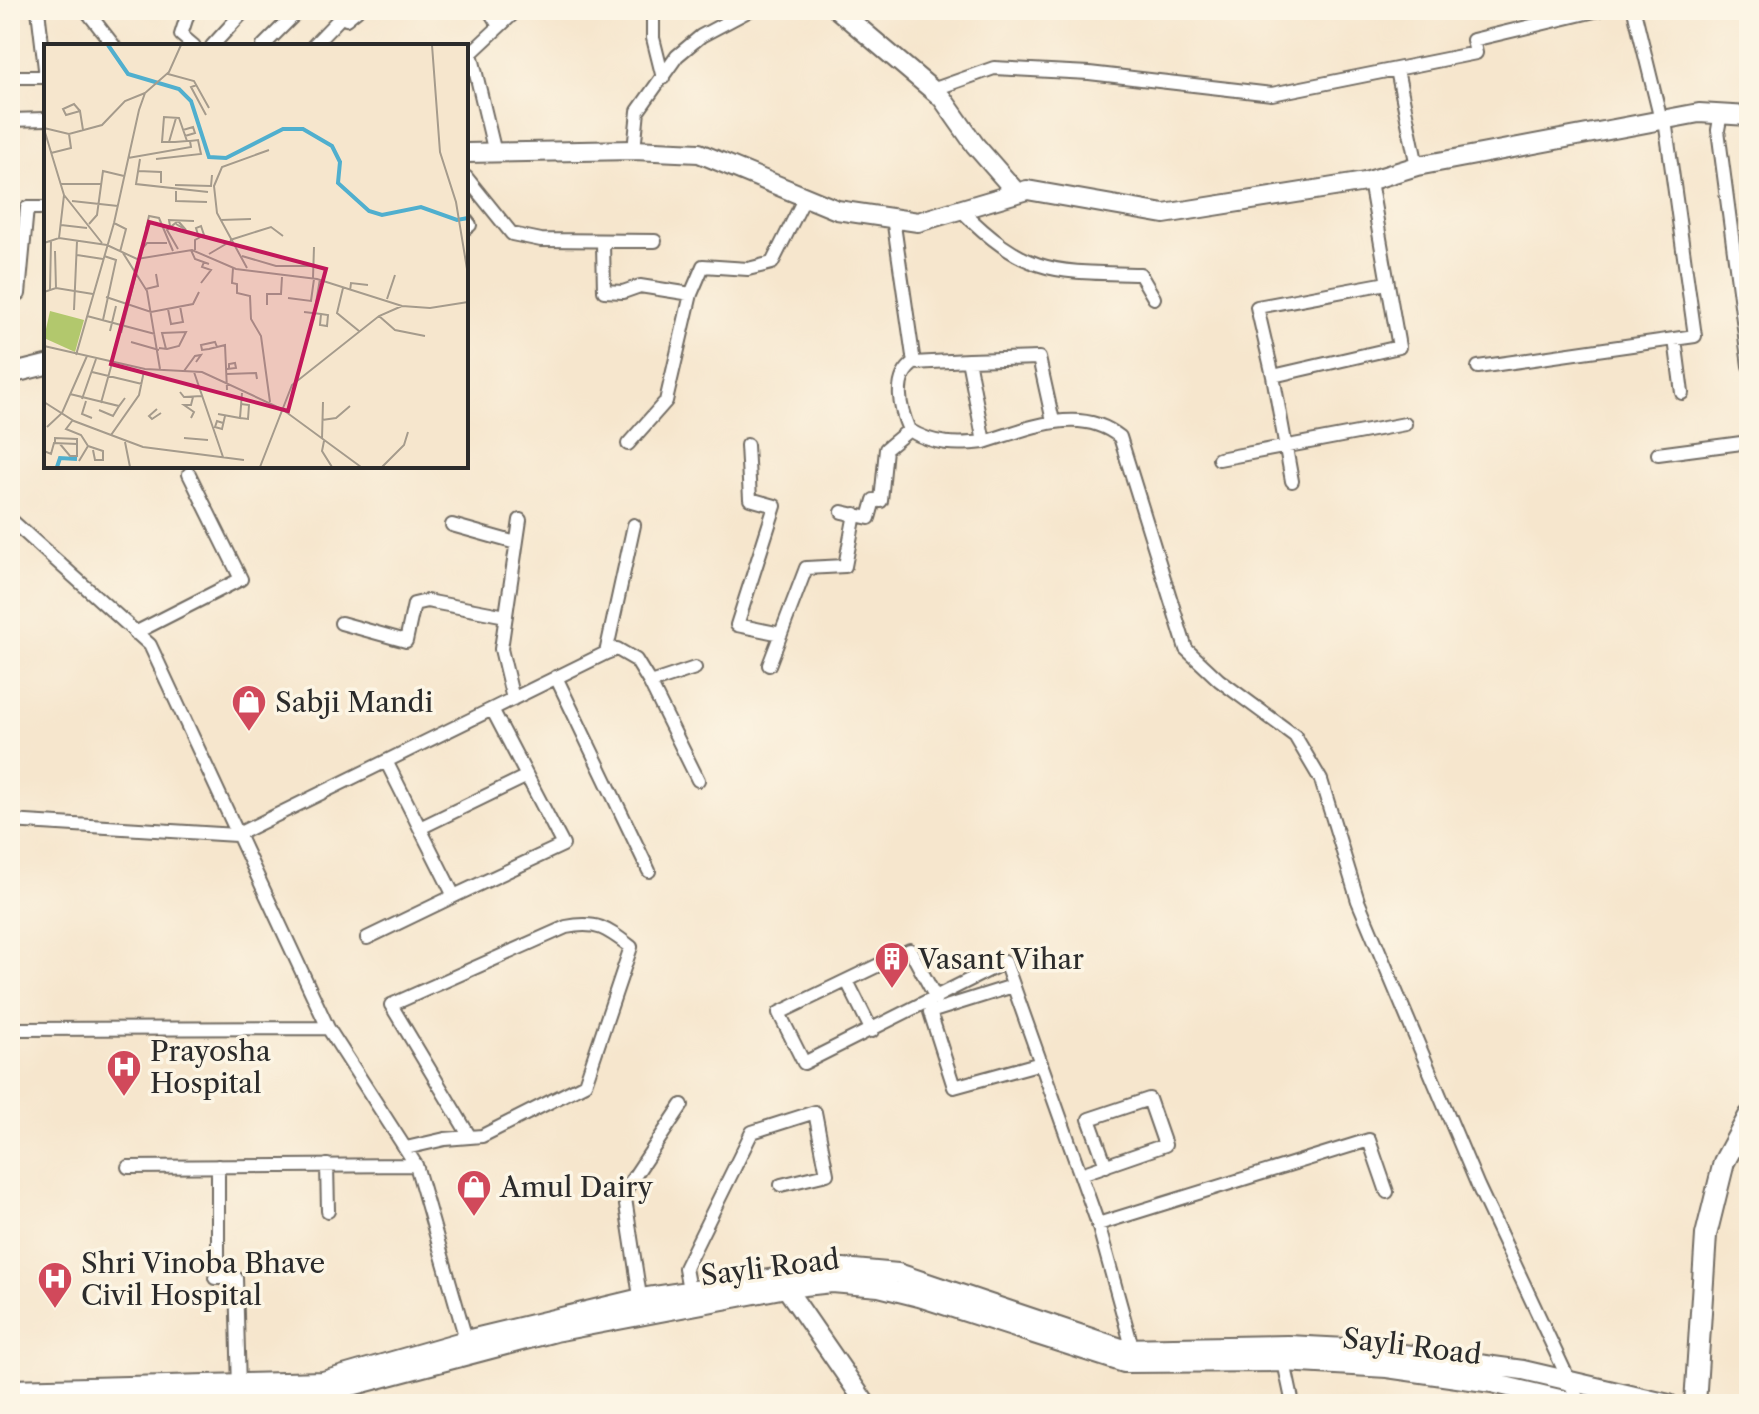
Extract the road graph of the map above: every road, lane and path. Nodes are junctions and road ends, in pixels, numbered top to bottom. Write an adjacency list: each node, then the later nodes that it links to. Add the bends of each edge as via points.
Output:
1 (38, 10): 22 (street)
2 (86, 10): 17 (street)
3 (189, 10): 18 (street, via 181,35)
4 (245, 10): 19 (street)
5 (299, 10): 20 (street)
6 (357, 10): 14 (street, via 346,19)
7 (489, 10): 16 (street)
8 (517, 10): 16 (street)
9 (653, 10): 26 (street, via 653,38)
10 (750, 10): 26 (street, via 701,36 677,56)
11 (838, 10): 27 (main road)
12 (1599, 10): 15 (street)
13 (1634, 10): 32 (street)
14 (336, 13): 21 (street)
15 (1552, 15): 23 (street, via 1473,40 1476,53)
16 (499, 26): 35 (street, via 471,53)
17 (112, 44)
18 (192, 44)
19 (214, 44)
20 (265, 44)
21 (314, 44)
22 (44, 67)
23 (1397, 70): 27 (street, via 1272,94 994,68); 36 (street)
24 (10, 77): 25 (street)
25 (44, 77)
26 (663, 78): 33 (street, via 638,111)
27 (932, 90): 39 (main road)
28 (1721, 113): 29 (main road); 32 (main road); 47 (street, via 1718,130)
29 (1749, 116)
30 (44, 119): 31 (street)
31 (10, 120)
32 (1663, 120): 36 (main road); 51 (street, via 1695,336)
33 (634, 150): 35 (main road); 40 (main road, via 699,153)
34 (468, 153): 35 (main road)
35 (495, 153)
36 (1417, 166): 38 (main road)
37 (468, 179): 45 (street, via 512,234)
38 (1370, 181): 39 (main road, via 1164,214 1027,190); 46 (street)
39 (1017, 193): 42 (main road)
40 (805, 197): 43 (main road, via 837,210); 48 (street, via 772,263 748,269 703,266)
41 (44, 208): 49 (street, via 27,208 19,294)
42 (961, 210): 43 (main road, via 918,222); 50 (street, via 1001,248 1032,264 1140,274)
43 (893, 218): 53 (street)
44 (655, 241): 45 (street)
45 (603, 243): 48 (street, via 604,291 640,286)
46 (1387, 283): 58 (street, via 1399,347); 58 (street, via 1257,307)
47 (1744, 283): 55 (street)
48 (691, 294): 65 (street, via 666,401)
49 (10, 295)
50 (1154, 298)
51 (1675, 339): 56 (street); 59 (street)
52 (968, 360): 53 (street); 60 (street, via 1039,358); 63 (street)
53 (914, 363): 62 (street, via 901,380)
54 (44, 366): 57 (main road)
55 (1749, 366)
56 (1478, 367)
57 (10, 374)
58 (1273, 376): 67 (street)
59 (1682, 393)
60 (1053, 421): 63 (street); 124 (street, via 1097,422 1120,437 1186,649 1295,736 1321,780 1358,901 1478,1186)
61 (1405, 424): 67 (street)
62 (909, 430): 63 (street, via 947,445); 80 (street, via 886,449 881,501 874,500 869,518 848,513 845,566 806,568)
63 (984, 442)
64 (1749, 442): 68 (street)
65 (628, 444)
66 (747, 445): 80 (street, via 750,499 775,506 737,625)
67 (1284, 447): 69 (street); 71 (street)
68 (1658, 454)
69 (1219, 459)
70 (189, 474): 79 (street, via 241,579)
71 (1292, 481)
72 (10, 519): 79 (street)
73 (520, 520): 76 (street)
74 (452, 525): 76 (street)
75 (634, 525): 81 (street)
76 (516, 543): 77 (street)
77 (506, 616): 78 (street, via 427,601 414,604 406,641); 86 (street, via 501,649)
78 (341, 623)
79 (135, 633): 93 (street, via 150,645)
80 (781, 634): 82 (street)
81 (606, 653): 84 (street); 85 (street, via 617,649 636,660)
82 (769, 665)
83 (695, 668): 85 (street)
84 (556, 677): 86 (street); 94 (street)
85 (650, 683): 90 (street)
86 (513, 699): 87 (street)
87 (492, 709): 88 (street); 89 (street)
88 (386, 761): 92 (street); 93 (street)
89 (527, 776): 92 (street); 95 (street, via 563,845)
90 (698, 780)
91 (10, 821): 93 (street)
92 (420, 828): 95 (street)
93 (236, 835): 100 (street)
94 (649, 871)
95 (454, 896): 96 (street)
96 (367, 938)
97 (847, 981): 99 (street, via 910,950); 102 (street); 102 (street, via 779,1013 804,1063)
98 (1013, 986): 99 (street, via 1005,962); 103 (street); 103 (street, via 930,1012 954,1087)
99 (936, 998): 102 (street)
100 (328, 1028): 101 (street); 107 (street)
101 (10, 1029)
102 (872, 1031)
103 (1041, 1063): 113 (street)
104 (682, 1105): 120 (street, via 624,1192)
105 (1749, 1116): 133 (main road, via 1724,1162 1706,1235)
106 (470, 1137): 106 (street, via 482,1136 585,1084 631,947 590,922 566,927 391,1005); 107 (street)
107 (406, 1148): 109 (street)
108 (327, 1165): 109 (street); 110 (street); 116 (street)
109 (416, 1165): 121 (street)
110 (218, 1166): 112 (street); 126 (street, via 216,1278 236,1278)
111 (1106, 1166): 111 (street, via 1165,1145 1149,1099 1089,1119); 113 (street)
112 (128, 1167)
113 (1081, 1174): 117 (street)
114 (781, 1185): 119 (street, via 827,1174 815,1112 752,1132 685,1268)
115 (1387, 1192): 117 (street, via 1369,1140)
116 (328, 1211)
117 (1098, 1224): 122 (street)
118 (786, 1288): 119 (main road, Sayli Road); 122 (main road, Sayli Road, via 832,1283 879,1287 1112,1360); 129 (main road)
119 (690, 1298): 120 (main road, Sayli Road); 122 (main road, via 818,1270 882,1270)
120 (642, 1306): 121 (main road, Sayli Road)
121 (468, 1347): 126 (main road, via 336,1378); 127 (main road, Sayli Road)
122 (1135, 1357): 123 (main road, Sayli Road); 124 (main road, via 1340,1347 1466,1360)
123 (1284, 1362): 130 (street); 131 (main road, Sayli Road, via 1434,1374)
124 (1570, 1380): 131 (street); 132 (main road)
125 (10, 1389): 126 (main road)
126 (239, 1390): 127 (main road, Sayli Road); 128 (main road, Sayli Road)
127 (321, 1399)
128 (10, 1404)
129 (866, 1404)
130 (1293, 1404)
131 (1581, 1404)
132 (1669, 1404)
133 (1695, 1404)

